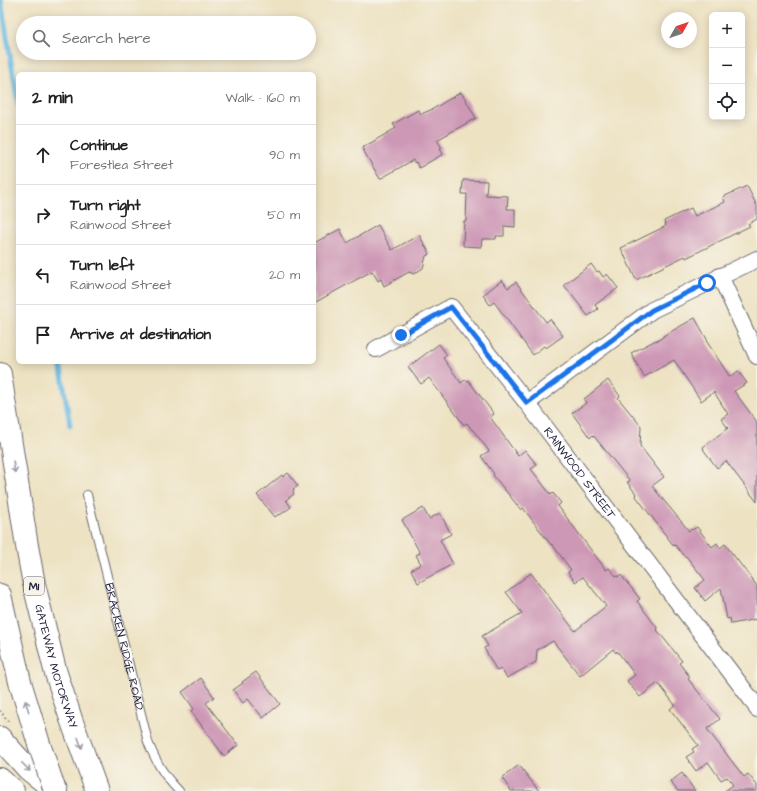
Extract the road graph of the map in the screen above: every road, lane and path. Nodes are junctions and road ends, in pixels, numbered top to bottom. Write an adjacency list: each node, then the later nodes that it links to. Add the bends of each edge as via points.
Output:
1 (757, 259): 2 (street)
2 (720, 276): 4 (street); 6 (street, via 652,310)
3 (376, 349): 6 (street, RAINWOOD STREET, via 451,307)
4 (757, 356)
5 (0, 374): 14 (main road, GATEWAY MOTORWAY / M1, one-way to 14, via 38,600 55,670)
6 (527, 403): 9 (street, RAINWOOD STREET)
7 (87, 495): 15 (lane, BRACKEN RIDGE ROAD, via 148,742 161,769)
8 (0, 595): 13 (main road, one-way to 8, bridge, via 20,682)
9 (757, 709)
10 (0, 738): 13 (main road, one-way to 13, via 28,769)
11 (0, 778): 12 (main road)
12 (13, 791)
13 (56, 791)
14 (97, 791)
15 (179, 791)

